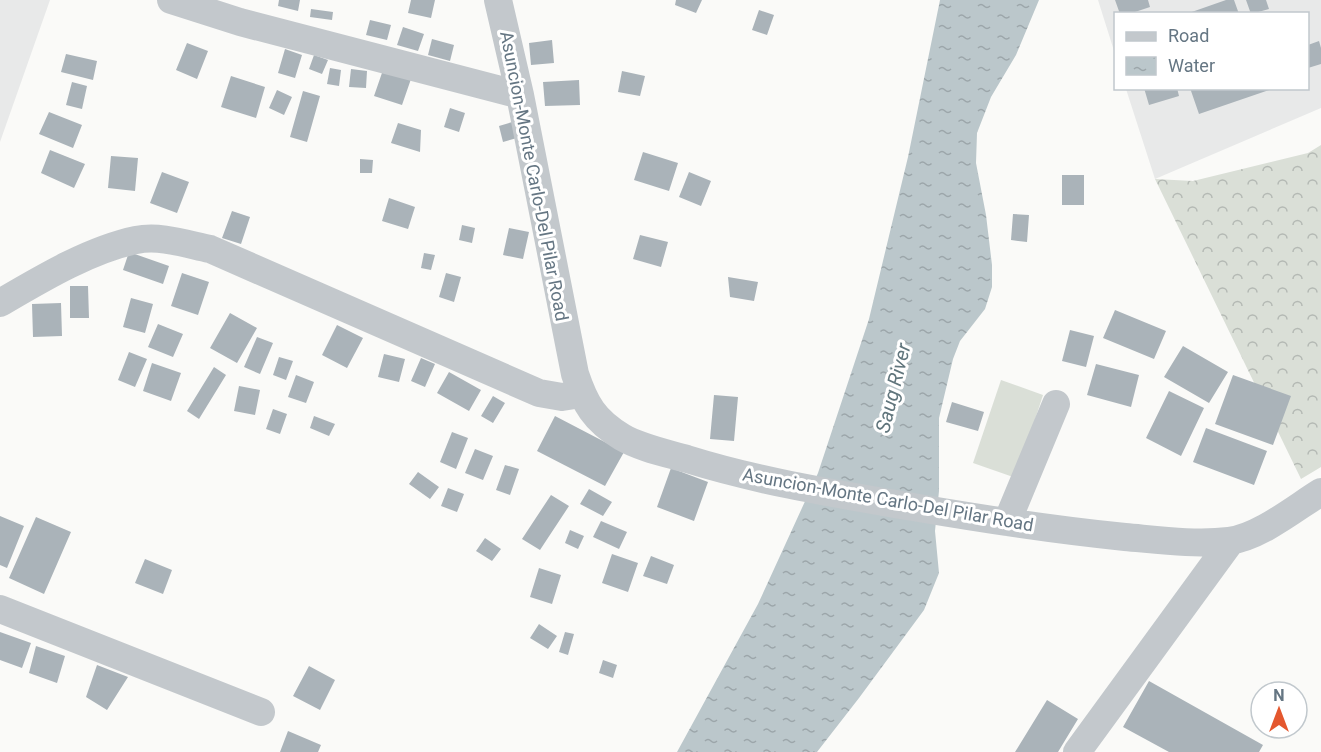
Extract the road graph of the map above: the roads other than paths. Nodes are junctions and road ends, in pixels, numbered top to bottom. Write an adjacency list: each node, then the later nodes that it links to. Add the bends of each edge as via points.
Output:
1 (171, 0): 3 (street, via 240,22)
2 (498, 0): 3 (street, Asuncion-Monte Carlo-Del Pilar Road)
3 (520, 95): 5 (street, Asuncion-Monte Carlo-Del Pilar Road, via 567,342)
4 (0, 303): 5 (street, via 102,251 137,240 171,240 210,249 539,393 562,397)
5 (581, 394): 8 (street, Asuncion-Monte Carlo-Del Pilar Road, via 591,412 624,438 739,474 793,487)
6 (1056, 404): 8 (street)
7 (1321, 492): 9 (street, Asuncion-Monte Carlo-Del Pilar Road, via 1274,522)
8 (1007, 522): 9 (street, Asuncion-Monte Carlo-Del Pilar Road, via 1153,540)
9 (1231, 541): 12 (street)
10 (0, 609): 11 (street)
11 (261, 711)
12 (1077, 752)

